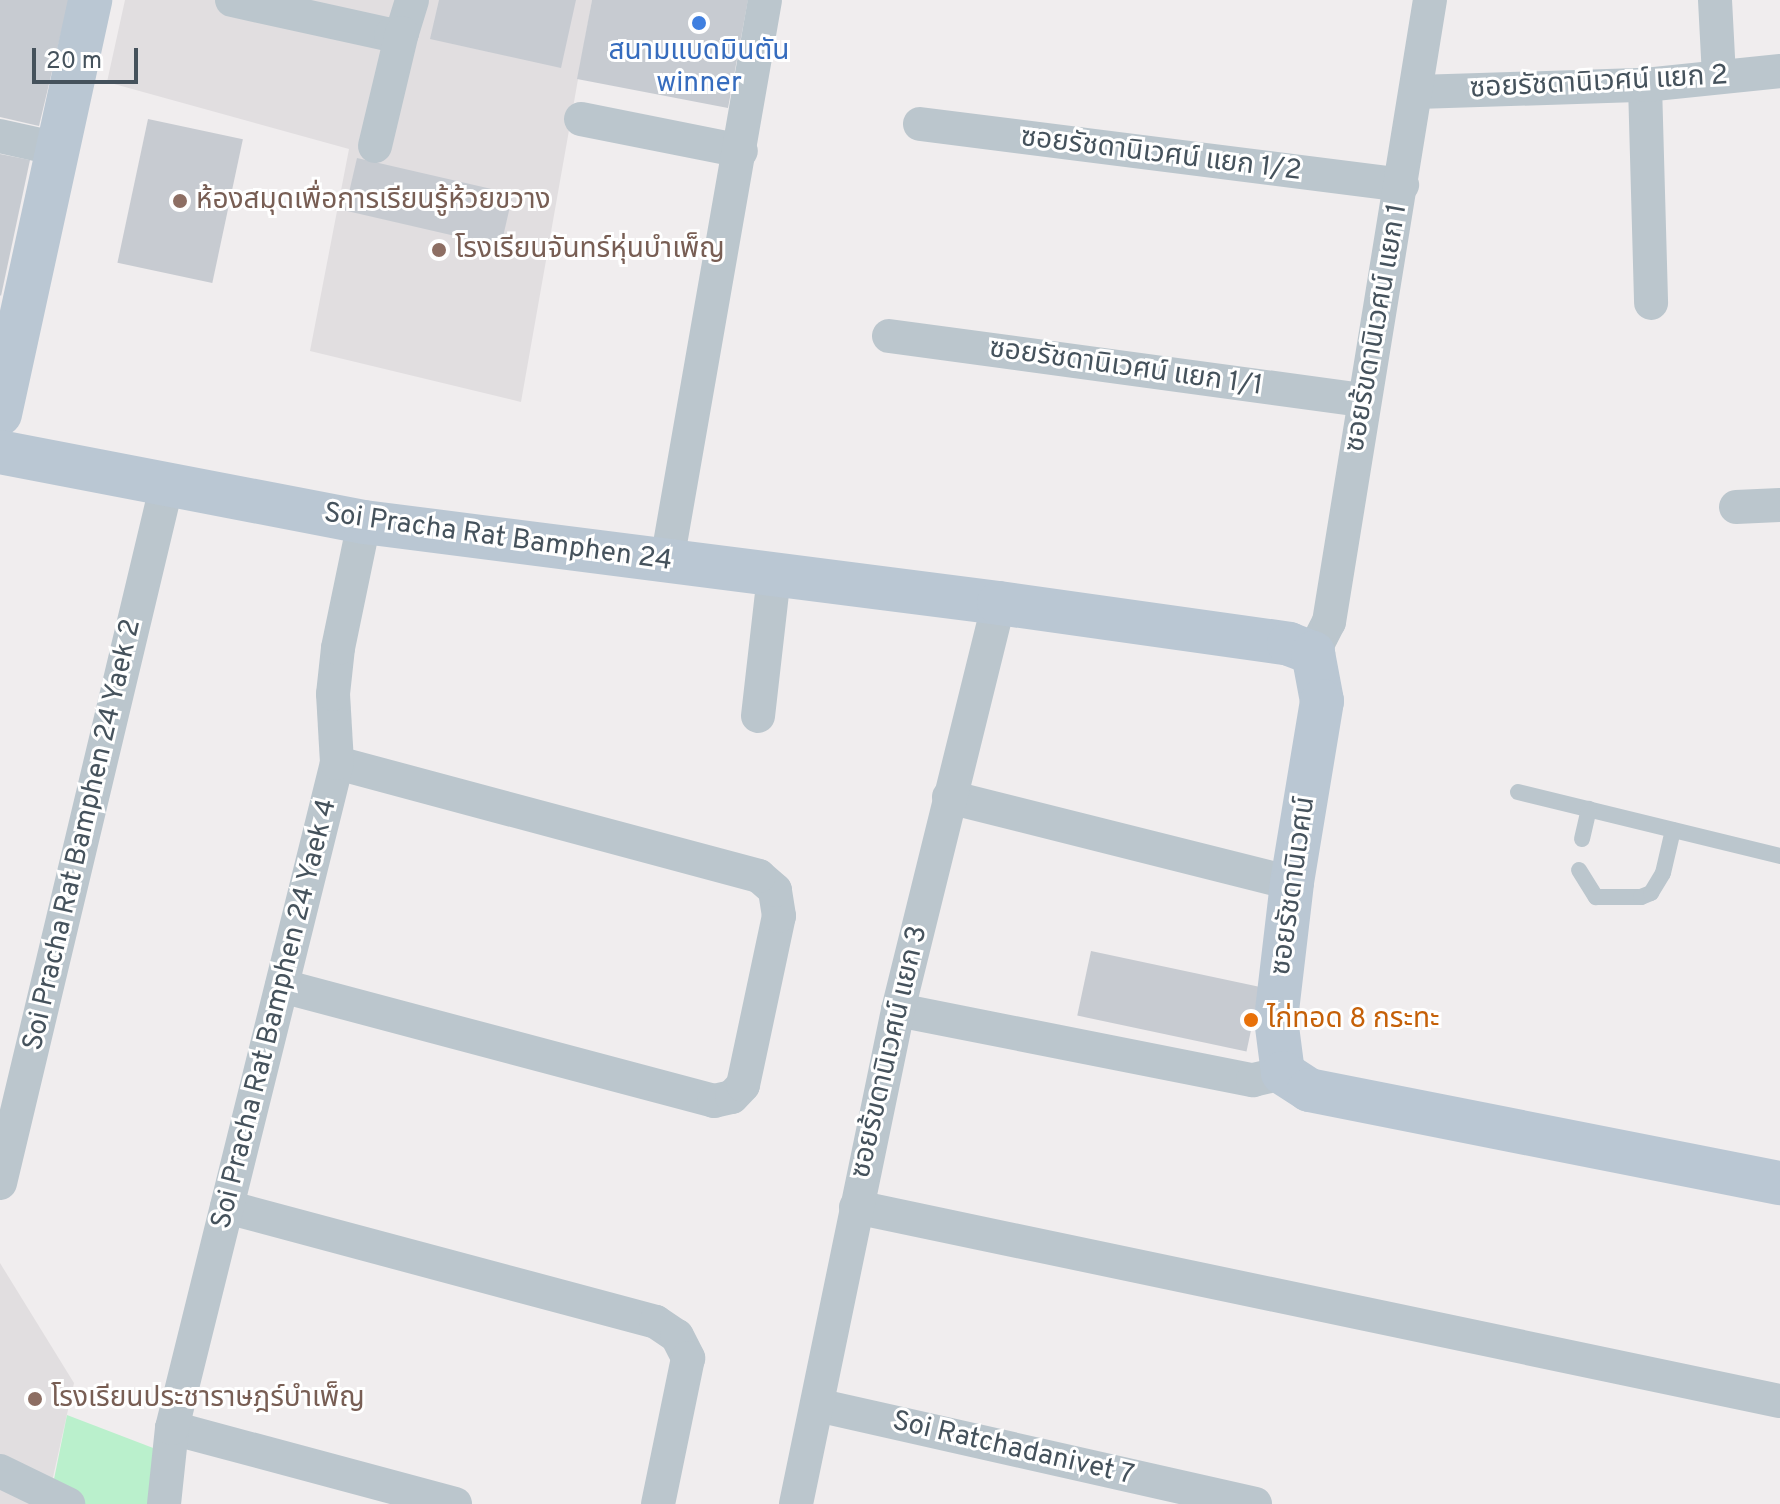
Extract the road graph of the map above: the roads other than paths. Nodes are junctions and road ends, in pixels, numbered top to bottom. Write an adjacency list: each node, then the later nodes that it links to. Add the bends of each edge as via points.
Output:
1 (90, 0): 16 (street)
2 (232, 0): 7 (street)
3 (412, 0): 7 (street)
4 (765, 0): 17 (street)
5 (1430, 0): 11 (street, ซอยร้ขดานิเวศน์ แยก 1)
6 (1715, 0): 9 (street)
7 (402, 33): 15 (street)
8 (1780, 71): 9 (street, ซอยรัชดานิเวศน์ แยก 2)
9 (1719, 77): 10 (street, ซอยรัชดานิเวศน์ แยก 2)
10 (1645, 85): 11 (street, ซอยรัชดานิเวศน์ แยก 2); 19 (street)
11 (1417, 92): 18 (street, ซอยร้ขดานิเวศน์ แยก 1)
12 (581, 119): 17 (street)
13 (920, 124): 18 (street, ซอยรัชดานิเวศน์ แยก 1/2)
14 (0, 136): 16 (street)
15 (375, 146)
16 (58, 149): 22 (street)
17 (741, 151): 28 (street)
18 (1402, 185): 21 (street, ซอยร้ขดานิเวศน์ แยก 1)
19 (1651, 303)
20 (889, 336): 21 (street, ซอยรัชดานิเวศน์ แยก 1/1)
21 (1363, 400): 31 (street, ซอยร้ขดานิเวศน์ แยก 1, via 1329,622)
22 (0, 414)
23 (0, 452): 24 (street, Soi Pracha Rat Bamphen 24)
24 (166, 488): 27 (street, Soi Pracha Rat Bamphen 24); 45 (street, Soi Pracha Rat Bamphen 24 Yaek 2)
25 (1780, 505): 26 (street)
26 (1736, 507)
27 (364, 522): 28 (street, Soi Pracha Rat Bamphen 24); 33 (street, Soi Pracha Rat Bamphen 24 Yaek 4, via 338,648 333,694)
28 (667, 561): 29 (street, Soi Pracha Rat Bamphen 24)
29 (774, 575): 30 (street, Soi Pracha Rat Bamphen 24); 32 (street)
30 (999, 603): 31 (street, via 1289,644); 35 (street, ซอยร้ขดานิเวศน์ แยก 3)
31 (1313, 653): 41 (street, ซอยรัชดานิเวศน์, via 1322,701)
32 (758, 716)
33 (337, 763): 42 (street, Soi Pracha Rat Bamphen 24 Yaek 4); 42 (street, via 759,876 775,890 779,916 743,1085 732,1097 714,1101)
34 (1518, 792): 36 (lane)
35 (949, 797): 41 (street); 43 (street, ซอยร้ขดานิเวศน์ แยก 3)
36 (1589, 809): 37 (lane); 38 (lane)
37 (1673, 830): 39 (lane); 40 (lane, via 1663,873 1651,893 1596,897)
38 (1582, 839)
39 (1780, 856)
40 (1579, 870)
41 (1292, 883): 44 (street, ซอยรัชดานิเวศน์, via 1276,1019)
42 (282, 986): 47 (street, Soi Pracha Rat Bamphen 24 Yaek 4)
43 (898, 1010): 44 (street, via 1253,1080); 48 (street, ซอยร้ขดานิเวศน์ แยก 3)
44 (1283, 1073): 46 (street, via 1309,1090)
45 (0, 1183)
46 (1780, 1183)
47 (227, 1207): 51 (street, Soi Pracha Rat Bamphen 24 Yaek 4); 56 (street, via 656,1322 677,1336 688,1358)
48 (856, 1207): 49 (street); 50 (street, ซอยร้ขดานิเวศน์ แยก 3)
49 (1780, 1401)
50 (817, 1405): 57 (street, ซอยร้ขดานิเวศน์ แยก 3); 58 (street, Soi Ratchadanivet 7)
51 (172, 1428): 54 (street, Soi Pracha Rat Bamphen 24 Yaek 4); 55 (street)
52 (0, 1471): 53 (street)
53 (68, 1504)
54 (164, 1504)
55 (455, 1504)
56 (658, 1504)
57 (796, 1504)
58 (1255, 1504)

